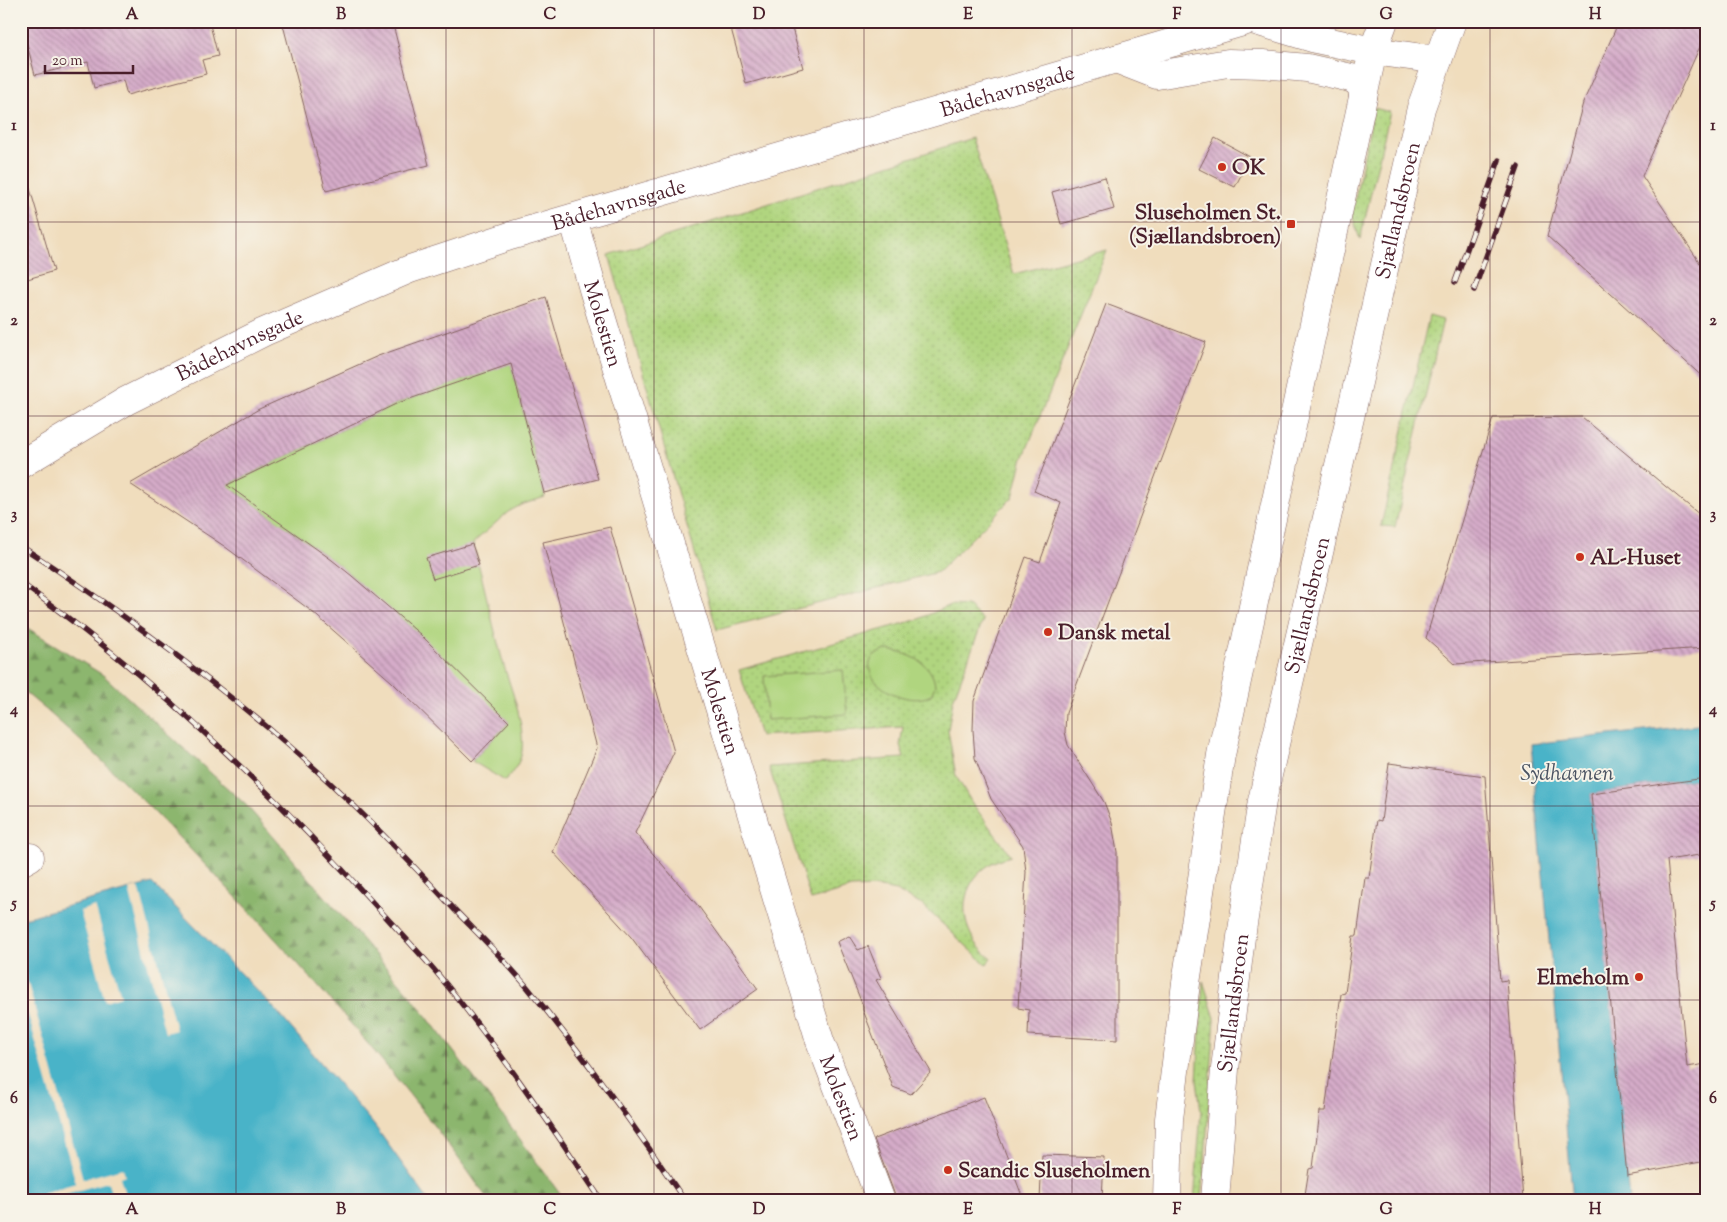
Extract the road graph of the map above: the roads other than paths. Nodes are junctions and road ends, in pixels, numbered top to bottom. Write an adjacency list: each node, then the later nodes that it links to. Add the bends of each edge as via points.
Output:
1 (1246, 21): 6 (street, Bådehavnsgade)
2 (1256, 21): 5 (street, via 1316,39)
3 (1452, 21): 7 (street, Sjællandsbroen)
4 (1382, 22): 5 (street); 7 (street)
5 (1373, 51): 7 (street); 8 (street)
6 (1116, 59): 8 (street, via 1157,74 1228,63 1307,68 1358,81 1363,88); 9 (street, Bådehavnsgade)
7 (1438, 60): 13 (street, Sjællandsbroen, via 1418,119 1262,801 1239,947)
8 (1363, 97): 12 (street, via 1221,755 1169,1119)
9 (573, 218): 10 (street, Bådehavnsgade, via 410,269 264,332 126,401); 11 (street, Molestien, via 820,1041)
10 (21, 464)
11 (881, 1201)
12 (1167, 1201)
13 (1215, 1201)

